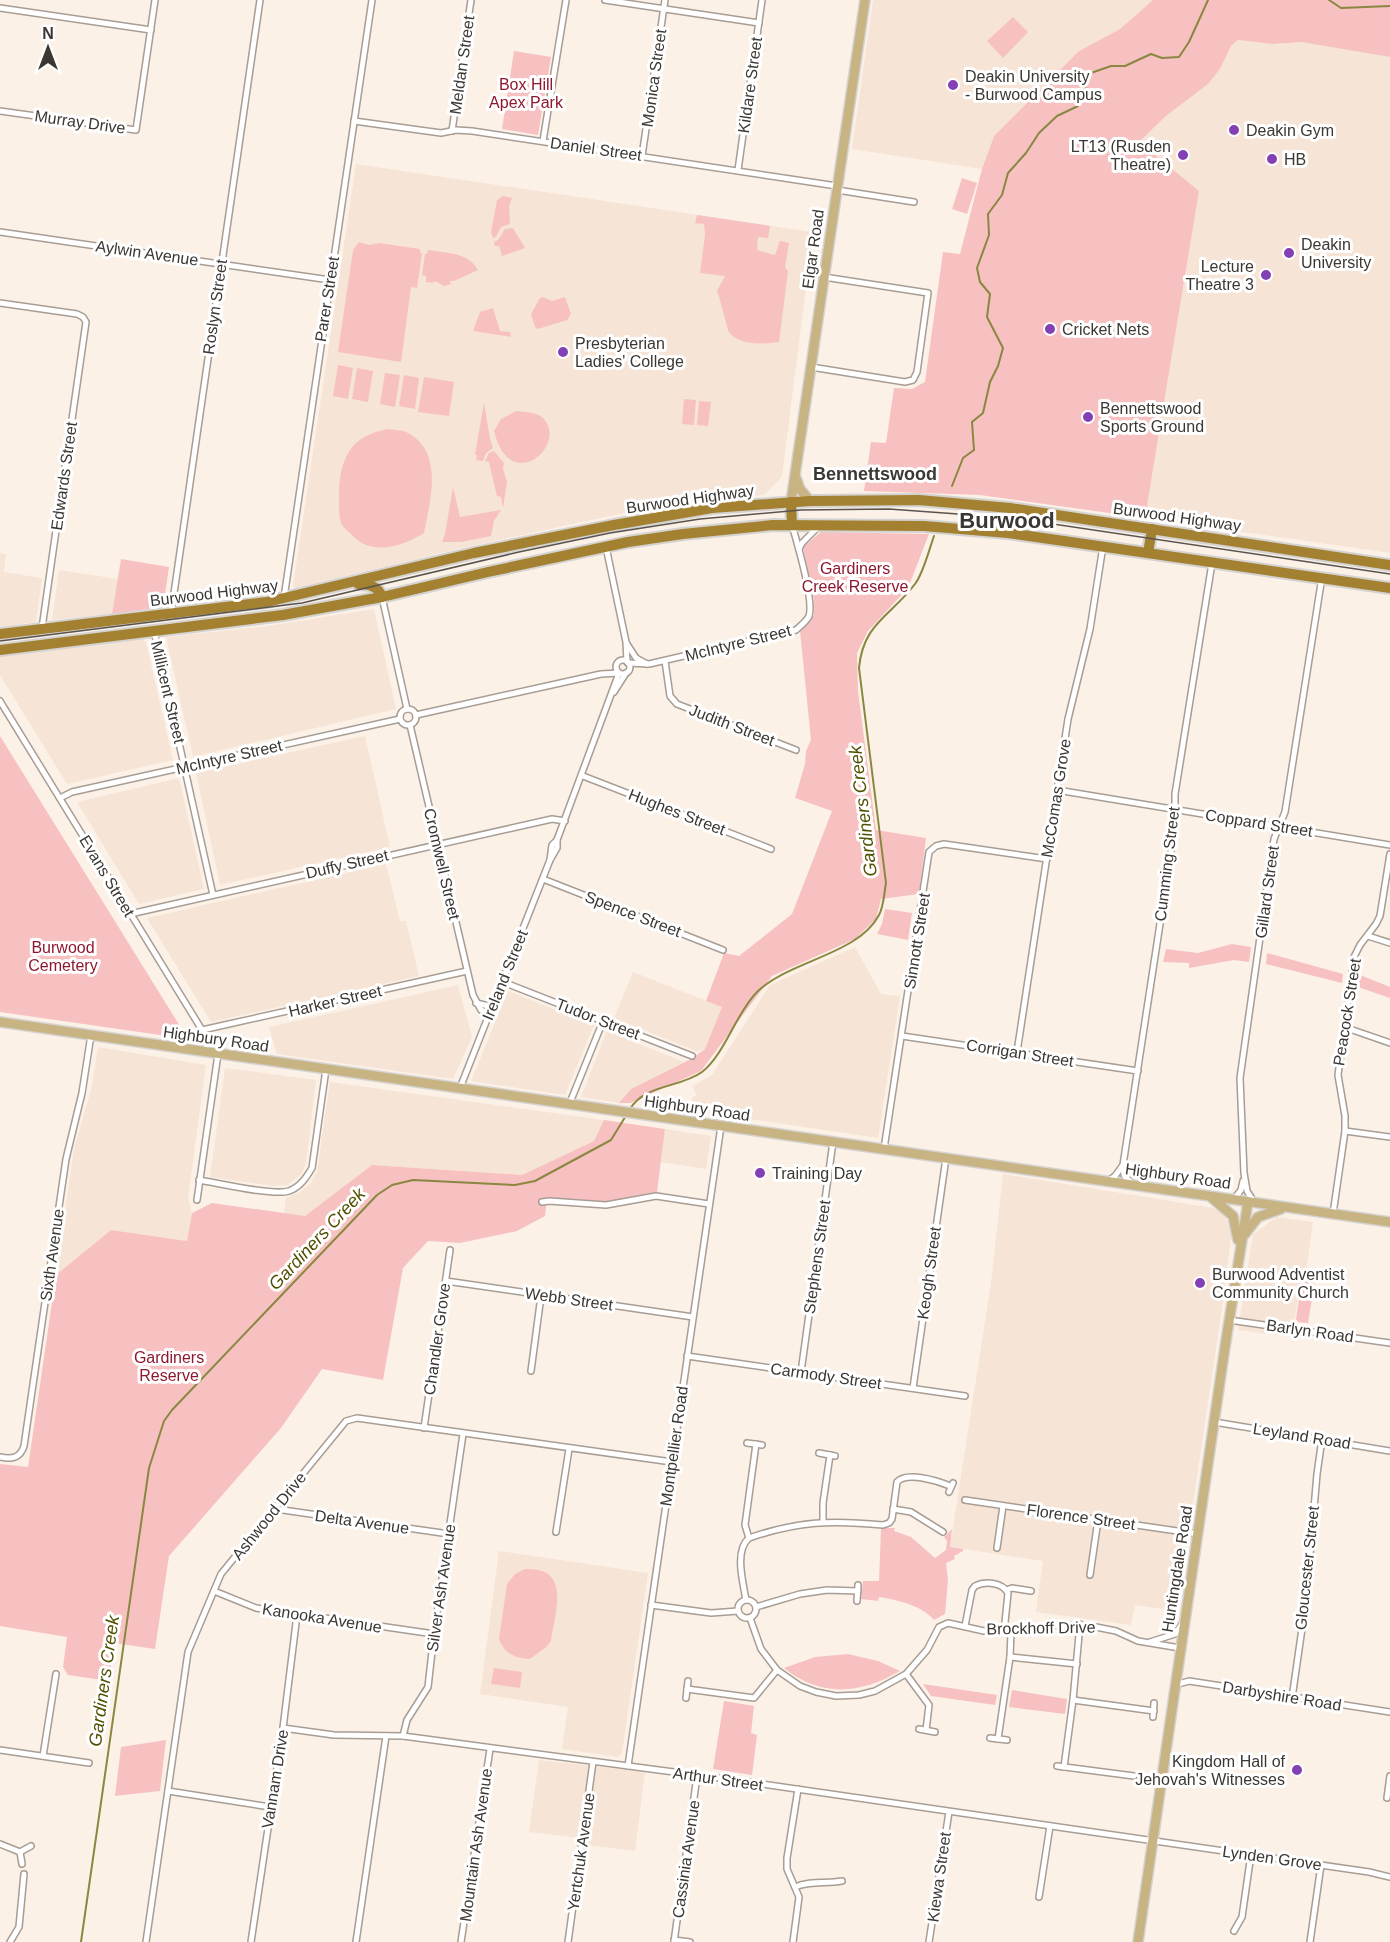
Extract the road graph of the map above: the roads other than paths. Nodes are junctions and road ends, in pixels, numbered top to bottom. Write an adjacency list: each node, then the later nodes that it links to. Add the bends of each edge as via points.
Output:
1 (155, 0): 13 (street, Murray Drive)
2 (260, 0): 23 (street, Roslyn Street)
3 (372, 0): 15 (street, Parer Street)
4 (471, 0): 16 (street, Meldan Street)
5 (566, 0): 17 (street)
6 (604, 0): 11 (street)
7 (665, 0): 11 (street, Monica Street)
8 (762, 0): 12 (street, Kildare Street)
9 (865, 0): 20 (main road, Elgar Road)
10 (0, 8): 13 (street)
11 (664, 9): 12 (street); 18 (street, Monica Street)
12 (759, 22): 19 (street, Kildare Street)
13 (151, 30): 14 (street, Murray Drive, via 136,130)
14 (0, 111)
15 (354, 121): 16 (street, Daniel Street, via 441,133); 25 (street, Parer Street)
16 (452, 131): 17 (street, Daniel Street)
17 (543, 141): 18 (street, Daniel Street)
18 (642, 156): 19 (street, Daniel Street)
19 (738, 170): 20 (street, Daniel Street)
20 (837, 188): 21 (street, Daniel Street); 24 (main road, Elgar Road)
21 (914, 202)
22 (0, 232): 23 (street, Aylwin Avenue)
23 (222, 263): 25 (street, Aylwin Avenue); 45 (street, Roslyn Street)
24 (824, 277): 27 (main road, Elgar Road); 27 (street, via 928,293 917,372 913,380 905,382)
25 (330, 280): 44 (street, Parer Street)
26 (0, 303): 47 (street, Edwards Street, via 77,314 86,322)
27 (811, 367): 28 (main road, Elgar Road)
28 (795, 473): 29 (main road, via 800,489); 30 (main road, Elgar Road)
29 (810, 501): 30 (highway, Burwood Highway); 33 (highway, Burwood Highway, via 919,500 984,505)
30 (791, 502): 31 (highway); 41 (highway, Burwood Highway, via 648,518)
31 (792, 525): 32 (highway, Burwood Highway); 35 (highway, Burwood Highway, via 683,534); 36 (street, McIntyre Street)
32 (820, 525): 34 (highway, Burwood Highway, via 951,528); 36 (street)
33 (1152, 529): 37 (highway); 39 (highway, Burwood Highway)
34 (1103, 546): 37 (highway, Burwood Highway); 67 (street, McComas Grove, via 1090,629 1068,719)
35 (606, 547): 43 (highway, Burwood Highway); 50 (street, Ireland Street)
36 (799, 551): 53 (street, McIntyre Street, via 809,616 796,630)
37 (1148, 553): 38 (highway, Burwood Highway)
38 (1212, 563): 40 (highway, Burwood Highway); 69 (street, Cumming Street, via 1175,794)
39 (1390, 565)
40 (1322, 578): 42 (highway, Burwood Highway); 71 (street, Gillard Street, via 1285,812)
41 (343, 584): 43 (highway, via 373,586); 44 (highway, Burwood Highway)
42 (1390, 588)
43 (382, 597): 46 (highway, Burwood Highway); 60 (street)
44 (285, 599): 45 (highway, Burwood Highway); 46 (highway)
45 (171, 614): 47 (highway, Burwood Highway)
46 (283, 615): 48 (highway, Burwood Highway)
47 (42, 630): 49 (highway, Burwood Highway); 51 (highway)
48 (154, 631): 51 (highway, Burwood Highway); 65 (street, Millicent Street)
49 (0, 634)
50 (626, 642): 54 (street, via 636,658); 55 (street, Ireland Street)
51 (40, 644): 52 (highway, Burwood Highway)
52 (0, 650)
53 (665, 660): 54 (street, McIntyre Street); 64 (street, Judith Street, via 670,696 677,704)
54 (649, 664): 55 (street, McIntyre Street)
55 (623, 668): 56 (street, McIntyre Street); 57 (street, Ireland Street); 58 (street, Ireland Street)
56 (601, 674): 57 (street); 61 (street, McIntyre Street)
57 (614, 686): 58 (street, Ireland Street)
58 (612, 696): 66 (street, Ireland Street)
59 (0, 701): 68 (street, Evans Street)
60 (407, 709): 61 (street); 62 (street)
61 (416, 715): 63 (street)
62 (400, 719): 63 (street); 65 (street, McIntyre Street)
63 (411, 725): 72 (street, Cromwell Street)
64 (796, 750)
65 (185, 767): 68 (street, McIntyre Street); 78 (street, Millicent Street)
66 (583, 776): 70 (street, Ireland Street); 74 (street, Hughes Street)
67 (1058, 790): 69 (street, Coppard Street); 76 (street, McComas Grove)
68 (60, 798): 79 (street, Evans Street)
69 (1176, 809): 71 (street, Coppard Street); 100 (street, Cumming Street)
70 (565, 821): 72 (street, Duffy Street, via 552,819); 77 (street, Ireland Street, via 558,848)
71 (1279, 826): 73 (street, Coppard Street); 110 (street, Gillard Street, via 1240,1078)
72 (438, 843): 78 (street, Duffy Street); 83 (street, Cromwell Street)
73 (1390, 845)
74 (771, 849)
75 (1390, 854): 80 (street, Peacock Street, via 1380,916)
76 (1047, 859): 93 (street, Sinnott Street, via 944,844 930,852); 96 (street, McComas Grove)
77 (543, 879): 82 (street, Spence Street); 84 (street, Ireland Street)
78 (213, 895): 79 (street, Duffy Street)
79 (130, 914): 91 (street, Evans Street)
80 (1368, 936): 81 (street); 90 (street, Peacock Street, via 1354,957)
81 (1390, 943)
82 (723, 950)
83 (467, 971): 85 (street, Cromwell Street); 91 (street, Harker Street)
84 (503, 982): 86 (street, Ireland Street); 88 (street, Tudor Street)
85 (476, 1003): 86 (street); 87 (street)
86 (493, 1007): 87 (street, Ireland Street)
87 (490, 1014): 101 (street, Ireland Street)
88 (603, 1021): 98 (street, Tudor Street); 102 (street)
89 (0, 1022): 92 (main road, Highbury Road)
90 (1344, 1027): 94 (street); 104 (street, Peacock Street, via 1338,1075)
91 (202, 1030): 95 (street, Evans Street)
92 (91, 1035): 95 (main road, Highbury Road); 143 (street, Sixth Avenue, via 66,1159 24,1446 15,1458)
93 (902, 1036): 96 (street, Corrigan Street); 107 (street, Sinnott Street)
94 (1390, 1044)
95 (205, 1052): 97 (main road, Highbury Road)
96 (1017, 1052): 100 (street, Corrigan Street)
97 (218, 1054): 99 (main road, Highbury Road); 111 (street)
98 (692, 1056)
99 (326, 1069): 101 (main road, Highbury Road); 111 (street, via 312,1168 298,1186 287,1192 274,1192)
100 (1138, 1071): 109 (street, Cumming Street)
101 (459, 1089): 102 (main road, Highbury Road)
102 (569, 1105): 103 (main road, Highbury Road)
103 (721, 1126): 106 (main road, Highbury Road); 119 (street, Montpellier Road)
104 (1345, 1131): 105 (street); 121 (street, Peacock Street)
105 (1390, 1137)
106 (833, 1142): 107 (main road, Highbury Road); 132 (street, Stephens Street)
107 (884, 1149): 108 (main road, Highbury Road)
108 (945, 1158): 112 (main road, Highbury Road); 133 (street, Keogh Street)
109 (1123, 1165): 112 (street); 113 (street, via 1127,1180)
110 (1244, 1173): 116 (street, Gillard Street, via 1242,1189); 118 (street, Gillard Street)
111 (199, 1180): 115 (street)
112 (1105, 1181): 113 (main road, Highbury Road)
113 (1134, 1185): 114 (main road, Highbury Road)
114 (1210, 1197): 116 (main road, Highbury Road); 124 (main road, via 1234,1219)
115 (197, 1200)
116 (1233, 1200): 118 (main road, Highbury Road)
117 (542, 1202): 119 (street, via 606,1205 656,1196)
118 (1251, 1202): 120 (main road, Highbury Road); 124 (main road, Huntingdale Road)
119 (709, 1204): 127 (street, Montpellier Road)
120 (1290, 1207): 121 (main road, Highbury Road); 124 (main road, via 1258,1217 1248,1229)
121 (1333, 1214): 122 (main road, Highbury Road)
122 (1390, 1222)
123 (450, 1250): 125 (street, Chandler Grove)
124 (1239, 1255): 128 (main road, Huntingdale Road)
125 (446, 1281): 126 (street, Webb Street); 136 (street, Chandler Grove)
126 (541, 1296): 127 (street, Webb Street); 131 (street)
127 (693, 1317): 130 (street, Montpellier Road)
128 (1229, 1320): 129 (street, Barlyn Road); 135 (main road, Huntingdale Road)
129 (1390, 1343)
130 (687, 1356): 132 (street, Carmody Street); 144 (street, Montpellier Road)
131 (531, 1371)
132 (801, 1372): 133 (street, Carmody Street)
133 (913, 1388): 134 (street, Carmody Street)
134 (965, 1396)
135 (1214, 1422): 138 (street, Leyland Road); 155 (main road, Huntingdale Road)
136 (424, 1428): 137 (street, Ashwood Drive); 148 (street, Ashwood Drive, via 357,1418 346,1421)
137 (464, 1434): 140 (street, Ashwood Drive); 154 (street, Silver Ash Avenue)
138 (1322, 1439): 141 (street, Leyland Road); 185 (street, Gloucester Street)
139 (747, 1443): 156 (street, via 759,1445 745,1525)
140 (569, 1449): 144 (street, Ashwood Drive); 152 (street)
141 (1390, 1451)
142 (819, 1453): 151 (street, via 832,1455)
143 (0, 1457)
144 (672, 1462): 164 (street, Montpellier Road)
145 (951, 1487): 149 (street, via 939,1481 900,1478)
146 (965, 1500): 147 (street, Florence Street)
147 (1004, 1506): 150 (street, Florence Street); 157 (street)
148 (276, 1509): 154 (street, Delta Avenue); 160 (street, Ashwood Drive, via 221,1574)
149 (893, 1509): 151 (street, via 889,1523 883,1525); 153 (street, via 911,1512)
150 (1098, 1520): 155 (street, Florence Street); 158 (street)
151 (823, 1521): 156 (street)
152 (556, 1532)
153 (943, 1532)
154 (449, 1534): 173 (street, Silver Ash Avenue)
155 (1198, 1534): 169 (main road, Huntingdale Road)
156 (749, 1538): 162 (street, via 743,1543 741,1554)
157 (997, 1548)
158 (1090, 1575)
159 (1006, 1590): 161 (street); 171 (street, via 985,1583 975,1586); 172 (street)
160 (214, 1591): 167 (street, Kanooka Avenue, via 256,1608); 206 (street, Ashwood Drive, via 188,1652)
161 (1031, 1591)
162 (746, 1600): 165 (street, via 753,1601); 166 (street)
163 (857, 1601): 165 (street, via 858,1588 800,1594)
164 (651, 1605): 166 (street, via 711,1613); 201 (street, Montpellier Road)
165 (756, 1607): 168 (street)
166 (738, 1611): 168 (street, via 742,1617)
167 (297, 1615): 173 (street, Kanooka Avenue); 189 (street, Vannam Drive)
168 (750, 1618): 178 (street, Brockhoff Drive, via 761,1649)
169 (1185, 1620): 174 (street, via 1174,1634); 175 (main road, Huntingdale Road)
170 (1080, 1624): 172 (street, Brockhoff Drive); 174 (street, Brockhoff Drive, via 1110,1629); 177 (street)
171 (965, 1626): 172 (street, Brockhoff Drive); 180 (street, Brockhoff Drive, via 953,1622 939,1627 927,1650)
172 (1008, 1632): 176 (street)
173 (434, 1634): 192 (street, Silver Ash Avenue, via 428,1687 407,1720)
174 (1148, 1643): 175 (street, Brockhoff Drive)
175 (1180, 1648): 182 (main road, Huntingdale Road)
176 (1010, 1657): 177 (street); 194 (street)
177 (1077, 1664): 186 (street)
178 (777, 1670): 180 (street, Brockhoff Drive, via 800,1686 836,1696 875,1691); 183 (street, via 754,1698)
179 (56, 1674): 198 (street)
180 (906, 1674): 190 (street, via 929,1705 923,1730)
181 (688, 1681): 183 (street)
182 (1175, 1686): 185 (street, Darbyshire Road, via 1190,1682); 211 (main road, Huntingdale Road)
183 (687, 1689): 184 (street)
184 (686, 1698)
185 (1292, 1698): 188 (street, Darbyshire Road)
186 (1073, 1700): 187 (street, via 1153,1714); 203 (street, via 1060,1766)
187 (1154, 1703)
188 (1390, 1712)
189 (283, 1728): 191 (street, Arthur Street, via 334,1736); 208 (street, Vannam Drive)
190 (935, 1732)
191 (386, 1736): 192 (street, Arthur Street); 228 (street)
192 (403, 1736): 196 (street, Arthur Street)
193 (990, 1738): 194 (street)
194 (998, 1739): 195 (street)
195 (1006, 1740)
196 (490, 1749): 199 (street, Arthur Street); 229 (street, Mountain Ash Avenue)
197 (0, 1750): 198 (street)
198 (43, 1756): 200 (street)
199 (593, 1762): 201 (street, Arthur Street); 230 (street, Yertchuk Avenue)
200 (89, 1763)
201 (628, 1766): 202 (street, Arthur Street)
202 (698, 1776): 205 (street, Arthur Street); 224 (street, Cassinia Avenue)
203 (1134, 1776)
204 (1390, 1776): 207 (street)
205 (798, 1789): 209 (street, Arthur Street); 221 (street, via 787,1858)
206 (168, 1791): 208 (street); 226 (street, Ashwood Drive)
207 (1387, 1798)
208 (270, 1807): 227 (street, Vannam Drive)
209 (949, 1812): 210 (street, Arthur Street); 233 (street, Kiewa Street)
210 (1050, 1826): 211 (street, Arthur Street); 222 (street)
211 (1153, 1841): 215 (street, Lynden Grove); 234 (main road, Huntingdale Road)
212 (0, 1844): 214 (street)
213 (31, 1846): 214 (street)
214 (20, 1852): 216 (street)
215 (1251, 1854): 217 (street, Lynden Grove); 223 (street, via 1242,1917)
216 (22, 1864)
217 (1322, 1865): 219 (street, Lynden Grove); 235 (street)
218 (24, 1874): 225 (street, via 19,1927)
219 (1390, 1877)
220 (842, 1881): 221 (street, via 807,1882)
221 (795, 1887): 232 (street, via 799,1897)
222 (1039, 1897)
223 (1234, 1931)
224 (674, 1941): 231 (street)
225 (10, 1942)
226 (146, 1942)
227 (251, 1942)
228 (356, 1942)
229 (461, 1942)
230 (568, 1942)
231 (690, 1942)
232 (793, 1942)
233 (929, 1942)
234 (1138, 1942)
235 (1311, 1942)

